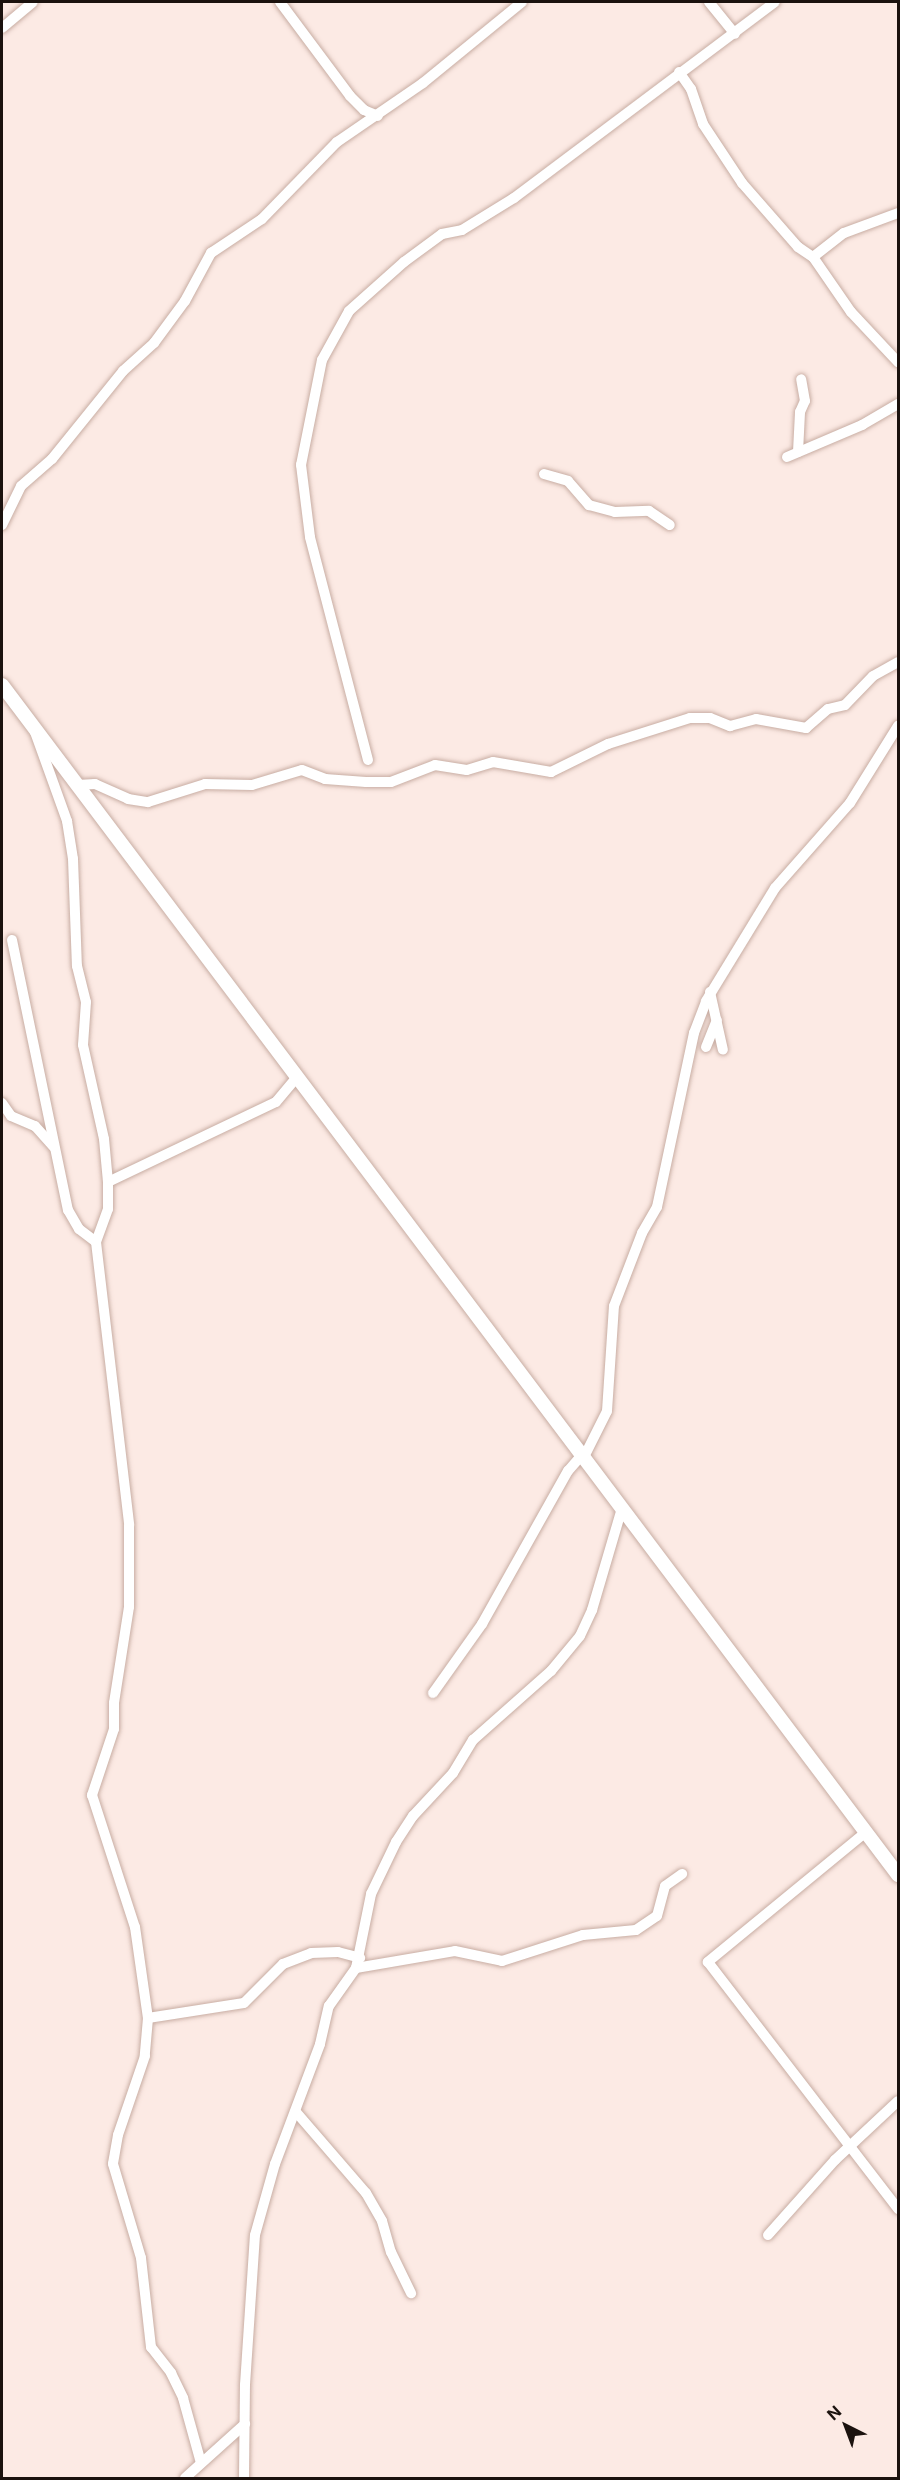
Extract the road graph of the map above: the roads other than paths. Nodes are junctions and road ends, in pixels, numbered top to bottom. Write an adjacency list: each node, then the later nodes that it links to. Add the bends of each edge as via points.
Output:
1 (33, 2): 6 (street)
2 (280, 2): 9 (street, via 350,96 364,110)
3 (522, 2): 9 (street)
4 (709, 2): 7 (street)
5 (775, 2): 7 (street)
6 (2, 28)
7 (735, 34): 8 (street)
8 (678, 72): 11 (street, via 691,89 703,124 728,165 758,204 798,247); 24 (street, via 514,198 462,230 442,234 404,262 349,311 322,360 300,465 310,537)
9 (378, 116): 18 (street, via 337,142 262,219 211,253 185,301 149,349 123,371 70,440 21,486)
10 (898, 213): 11 (street, via 844,233)
11 (813, 257): 12 (street, via 851,312)
12 (898, 362)
13 (801, 379): 15 (street, via 805,401 800,412)
14 (898, 404): 15 (street, via 862,425)
15 (798, 452): 16 (street)
16 (787, 457)
17 (544, 474): 19 (street, via 568,481 588,504 615,512 649,511)
18 (2, 525)
19 (670, 525)
20 (898, 662): 25 (street, via 873,676 845,705 828,709 806,728 756,719 730,726 710,718 690,718 608,744 551,772 493,762 467,770 435,765 391,782 366,782 325,779 302,770 252,785 206,784 148,802 128,799 95,784)
21 (2, 685): 23 (street)
22 (898, 726): 27 (street, via 850,803 775,888)
23 (33, 727): 25 (street); 34 (street, via 67,821 77,899 77,966 86,1002 83,1045 104,1139)
24 (368, 760)
25 (77, 785): 31 (street)
26 (12, 940): 33 (street)
27 (710, 992): 28 (street); 36 (street, via 694,1033 657,1206 642,1233 614,1306 607,1411)
28 (717, 1020): 29 (street); 30 (street)
29 (706, 1047)
30 (723, 1050)
31 (297, 1077): 34 (street, via 276,1102); 36 (street)
32 (2, 1103): 33 (street, via 11,1116 29,1122)
33 (54, 1147): 35 (street, via 68,1210 79,1229)
34 (108, 1182): 35 (street, via 108,1209)
35 (96, 1242): 43 (street, via 129,1525 129,1607 114,1703 112,1746 93,1802 135,1926)
36 (583, 1456): 37 (street); 38 (street, via 568,1471 482,1624)
37 (622, 1508): 39 (street); 42 (street, via 592,1610 580,1636 532,1689 484,1727 453,1773 413,1816 371,1894)
38 (433, 1694)
39 (866, 1832): 41 (street); 46 (street, via 708,1962)
40 (682, 1874): 42 (street, via 665,1886 657,1916 636,1930 583,1935 501,1961 454,1950)
41 (898, 1875)
42 (358, 1963): 43 (street, via 338,1952 311,1953 283,1964 244,2003); 45 (street, via 329,2006)
43 (148, 2018): 51 (street, via 146,2056 118,2135 113,2164 141,2258 151,2346 183,2398)
44 (898, 2102): 46 (street)
45 (296, 2112): 49 (street, via 366,2193 382,2221 391,2252); 50 (street, via 275,2164 255,2235)
46 (852, 2147): 47 (street); 48 (street, via 835,2160)
47 (898, 2209)
48 (768, 2235)
49 (411, 2293)
50 (245, 2424): 51 (street); 53 (street)
51 (201, 2463): 52 (street)
52 (185, 2478)
53 (244, 2478)

